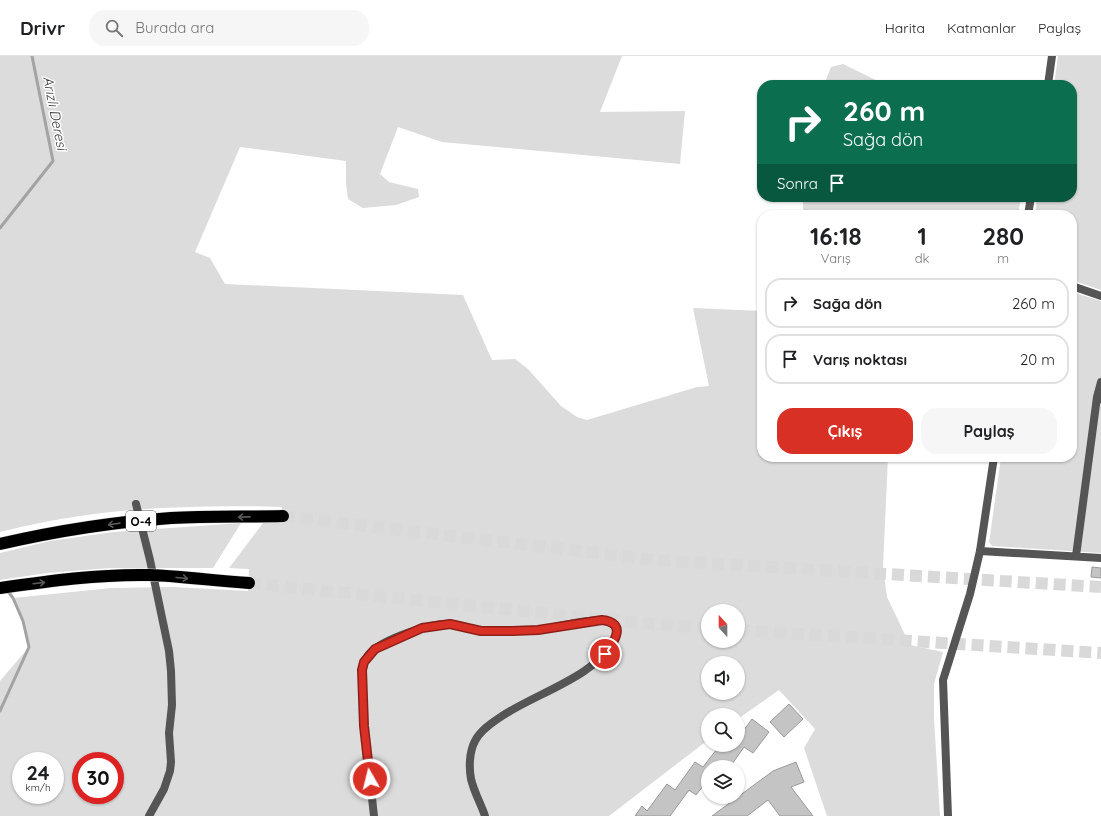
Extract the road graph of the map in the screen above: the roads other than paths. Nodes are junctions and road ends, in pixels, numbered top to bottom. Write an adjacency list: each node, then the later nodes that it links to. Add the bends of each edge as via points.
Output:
1 (1052, 56): 2 (street)
2 (1049, 80)
3 (1077, 288): 4 (street)
4 (1101, 296)
5 (1101, 382): 6 (street)
6 (1099, 398): 12 (street)
7 (993, 462): 11 (street)
8 (136, 504): 16 (street, via 150,560 171,671 171,762 168,779)
9 (283, 516): 10 (highway, O-4, one-way to 10, bridge, via 171,518 72,530)
10 (0, 544)
11 (980, 551): 12 (street); 21 (street, via 970,594 943,680)
12 (1076, 556): 13 (street)
13 (1101, 558)
14 (249, 583): 15 (highway, one-way to 14, bridge, via 78,578 149,575)
15 (0, 588)
16 (155, 806): 17 (street); 18 (street)
17 (149, 816)
18 (158, 816)
19 (374, 816): 20 (street, via 364,726 362,670 364,662 375,649 409,632 434,625 450,624 481,631 512,631 609,621 618,630 616,638 598,661 564,683 506,713 490,724 474,742 470,762 471,778)
20 (485, 816)
21 (948, 816)

